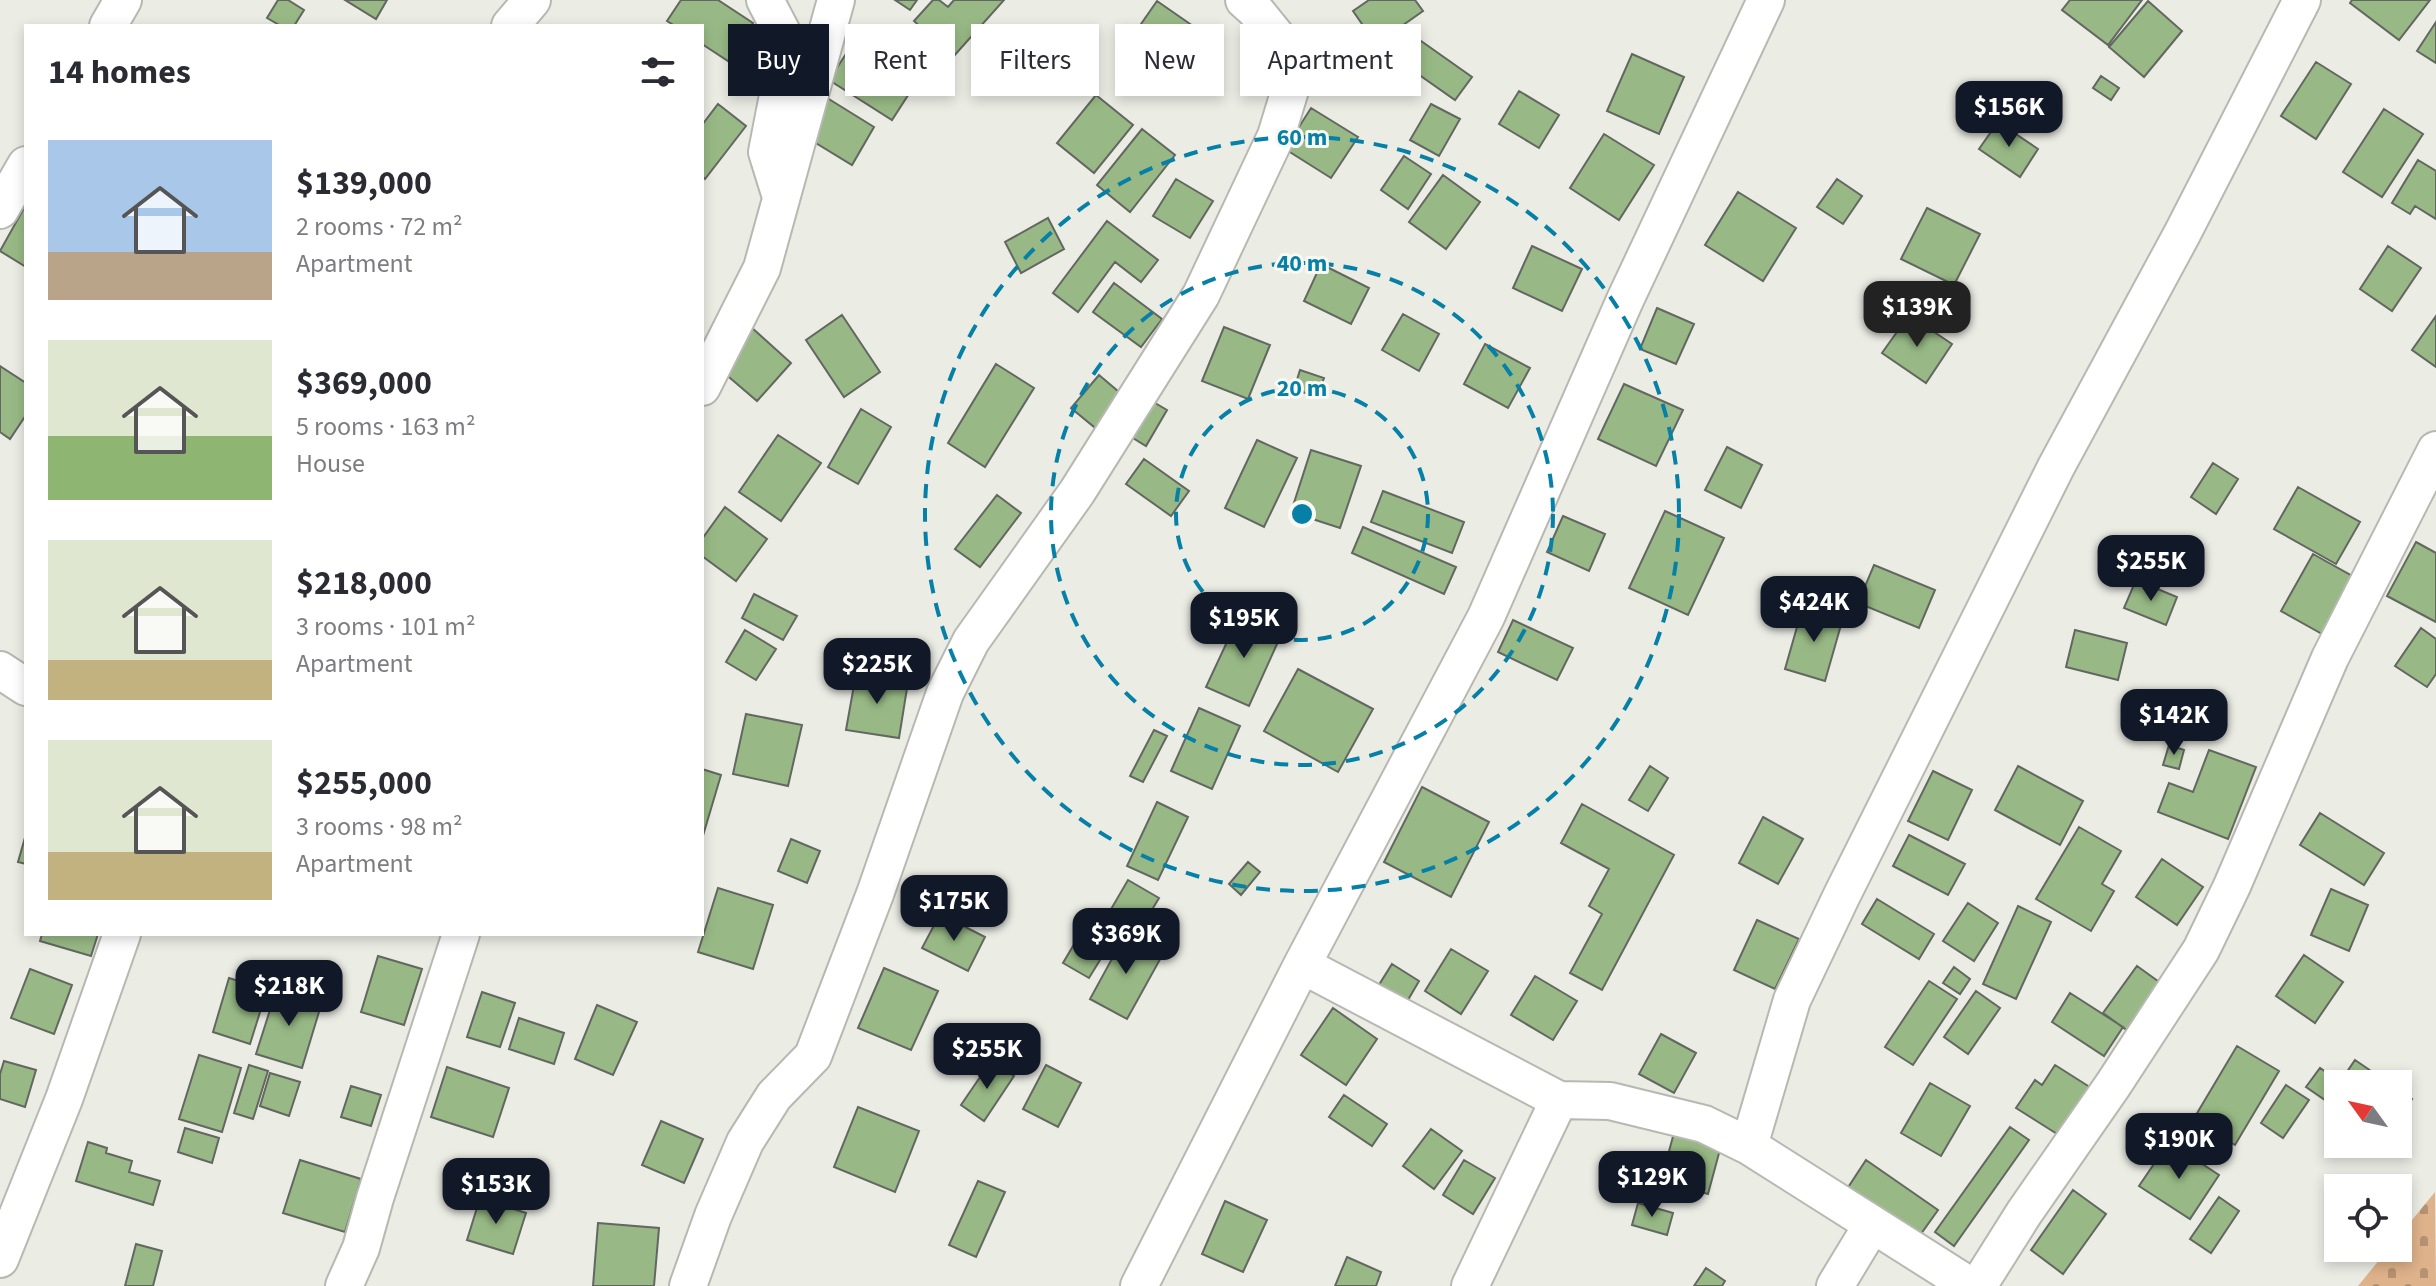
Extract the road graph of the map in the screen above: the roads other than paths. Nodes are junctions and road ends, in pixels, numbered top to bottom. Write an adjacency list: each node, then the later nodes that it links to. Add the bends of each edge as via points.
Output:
1 (123, 0): 8 (street)
2 (532, 0): 9 (street)
3 (765, 0): 11 (street, via 788,44 767,152)
4 (836, 0): 11 (street)
5 (1244, 0): 25 (street, via 1285,47 1290,90 1276,136 1186,321 1077,492 1004,593 945,693 813,1056 774,1096 745,1142)
6 (1766, 0): 19 (street, via 1625,300 1486,617)
7 (2302, 0): 21 (street, via 2056,467 1842,895 1792,1000)
8 (109, 24)
9 (512, 24)
10 (24, 168): 12 (street)
11 (781, 197): 13 (street, via 762,268)
12 (0, 210)
13 (704, 383)
14 (2436, 450): 30 (street, via 2330,658 2201,950)
15 (0, 670): 16 (street)
16 (24, 686)
17 (121, 936): 23 (street)
18 (460, 936): 24 (street, via 361,1248)
19 (1302, 965): 20 (street); 26 (street)
20 (1559, 1100): 21 (street, via 1610,1101 1704,1124); 27 (street)
21 (1749, 1146): 22 (street)
22 (1872, 1225): 28 (street); 29 (street)
23 (0, 1259)
24 (344, 1286)
25 (688, 1286)
26 (1139, 1286)
27 (1470, 1286)
28 (1835, 1286)
29 (1970, 1286)
30 (1978, 1286)

